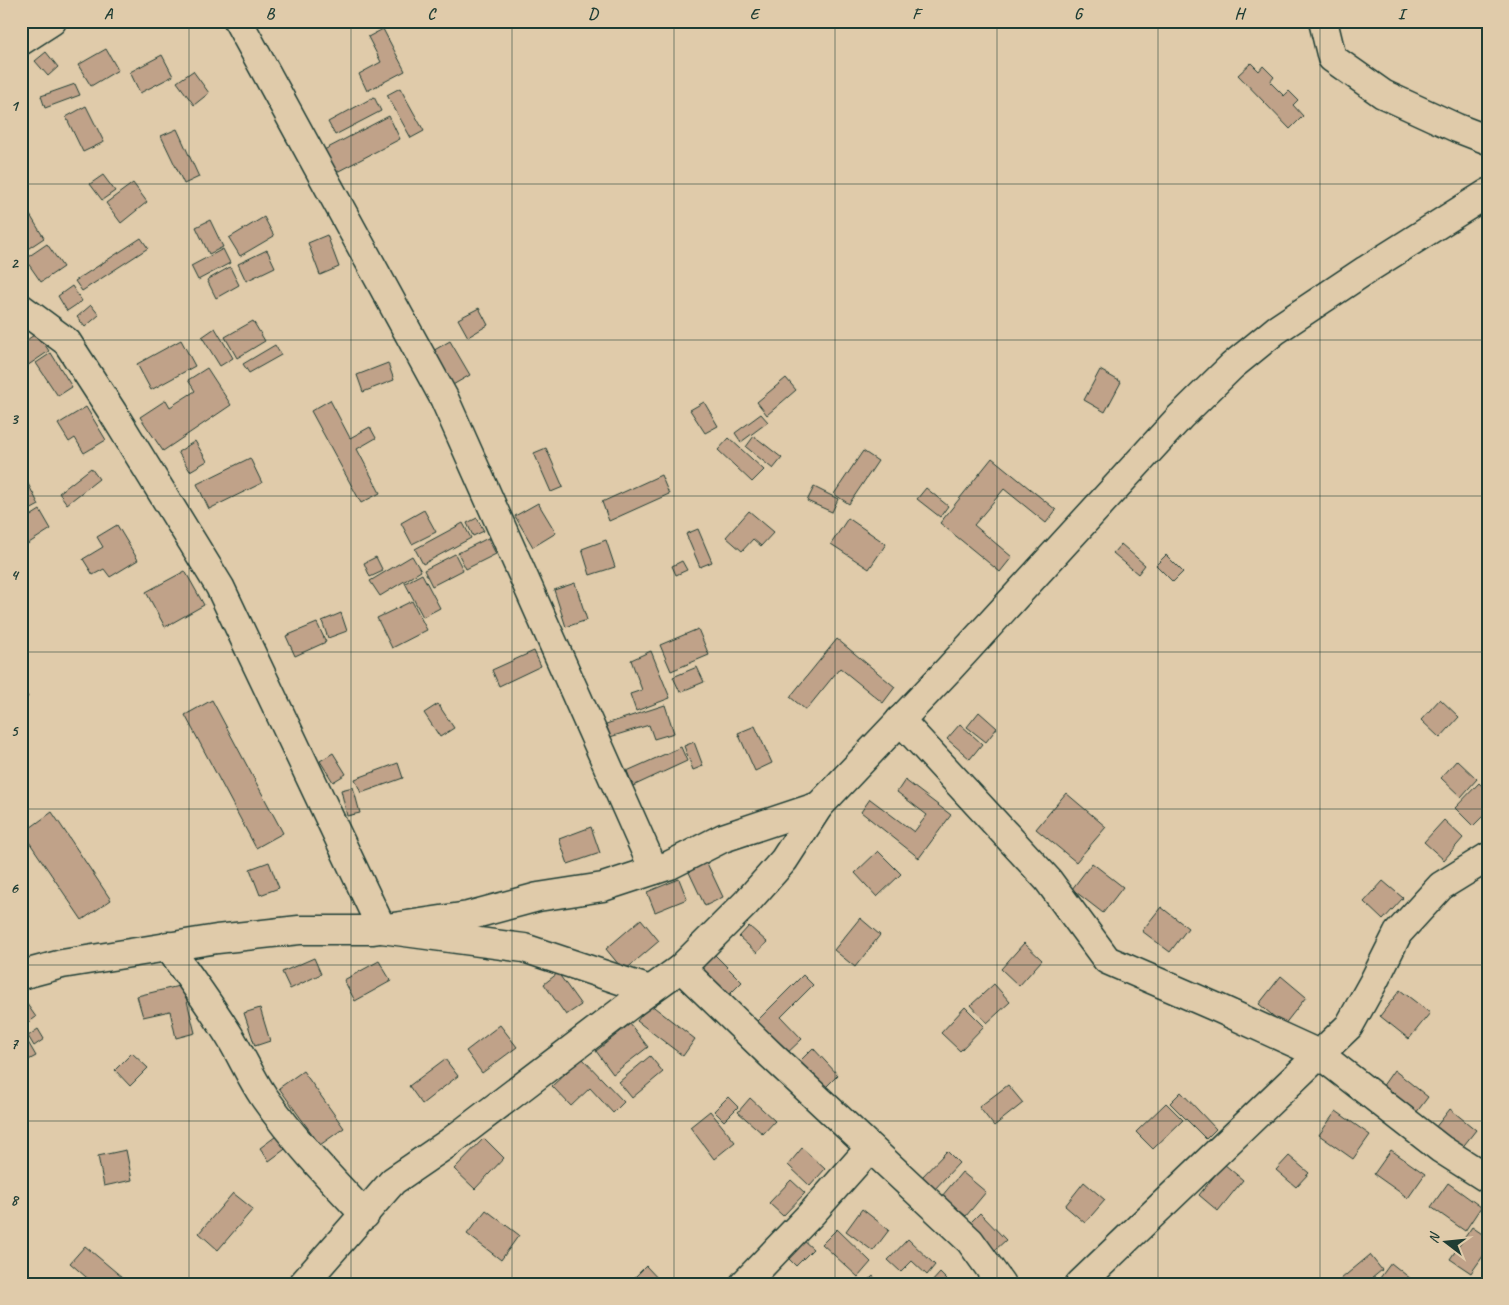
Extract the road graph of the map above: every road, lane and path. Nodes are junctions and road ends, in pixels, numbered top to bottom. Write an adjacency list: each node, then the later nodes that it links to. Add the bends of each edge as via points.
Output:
1 (52, 21): 4 (street)
2 (238, 21): 11 (street, via 444,398)
3 (1322, 21): 5 (street, via 1332,58 1383,94)
4 (21, 41)
5 (1488, 140)
6 (1488, 193): 8 (street, via 1276,330 1232,366 1180,417)
7 (21, 308): 12 (street, via 67,342 220,587)
8 (900, 720): 9 (street); 17 (street, via 1048,880 1107,960)
9 (819, 806): 11 (street, via 723,838); 14 (street, via 784,860)
10 (1488, 857): 17 (street, via 1441,886 1398,933 1349,1026)
11 (654, 870): 12 (street, via 603,887 538,897 468,916)
12 (382, 929): 13 (street, via 299,930); 16 (street, via 524,948)
13 (168, 946): 15 (street, via 62,964); 20 (street, via 240,1053 262,1095 314,1161)
14 (681, 968): 16 (street); 18 (street)
15 (21, 975)
16 (650, 990): 20 (street, via 450,1142 393,1181)
17 (1319, 1054): 19 (street, via 1441,1149); 24 (street)
18 (870, 1148): 22 (street); 23 (street, via 970,1241)
19 (1488, 1179)
20 (365, 1215): 21 (street)
21 (303, 1284)
22 (744, 1284)
23 (1001, 1284)
24 (1080, 1284)

